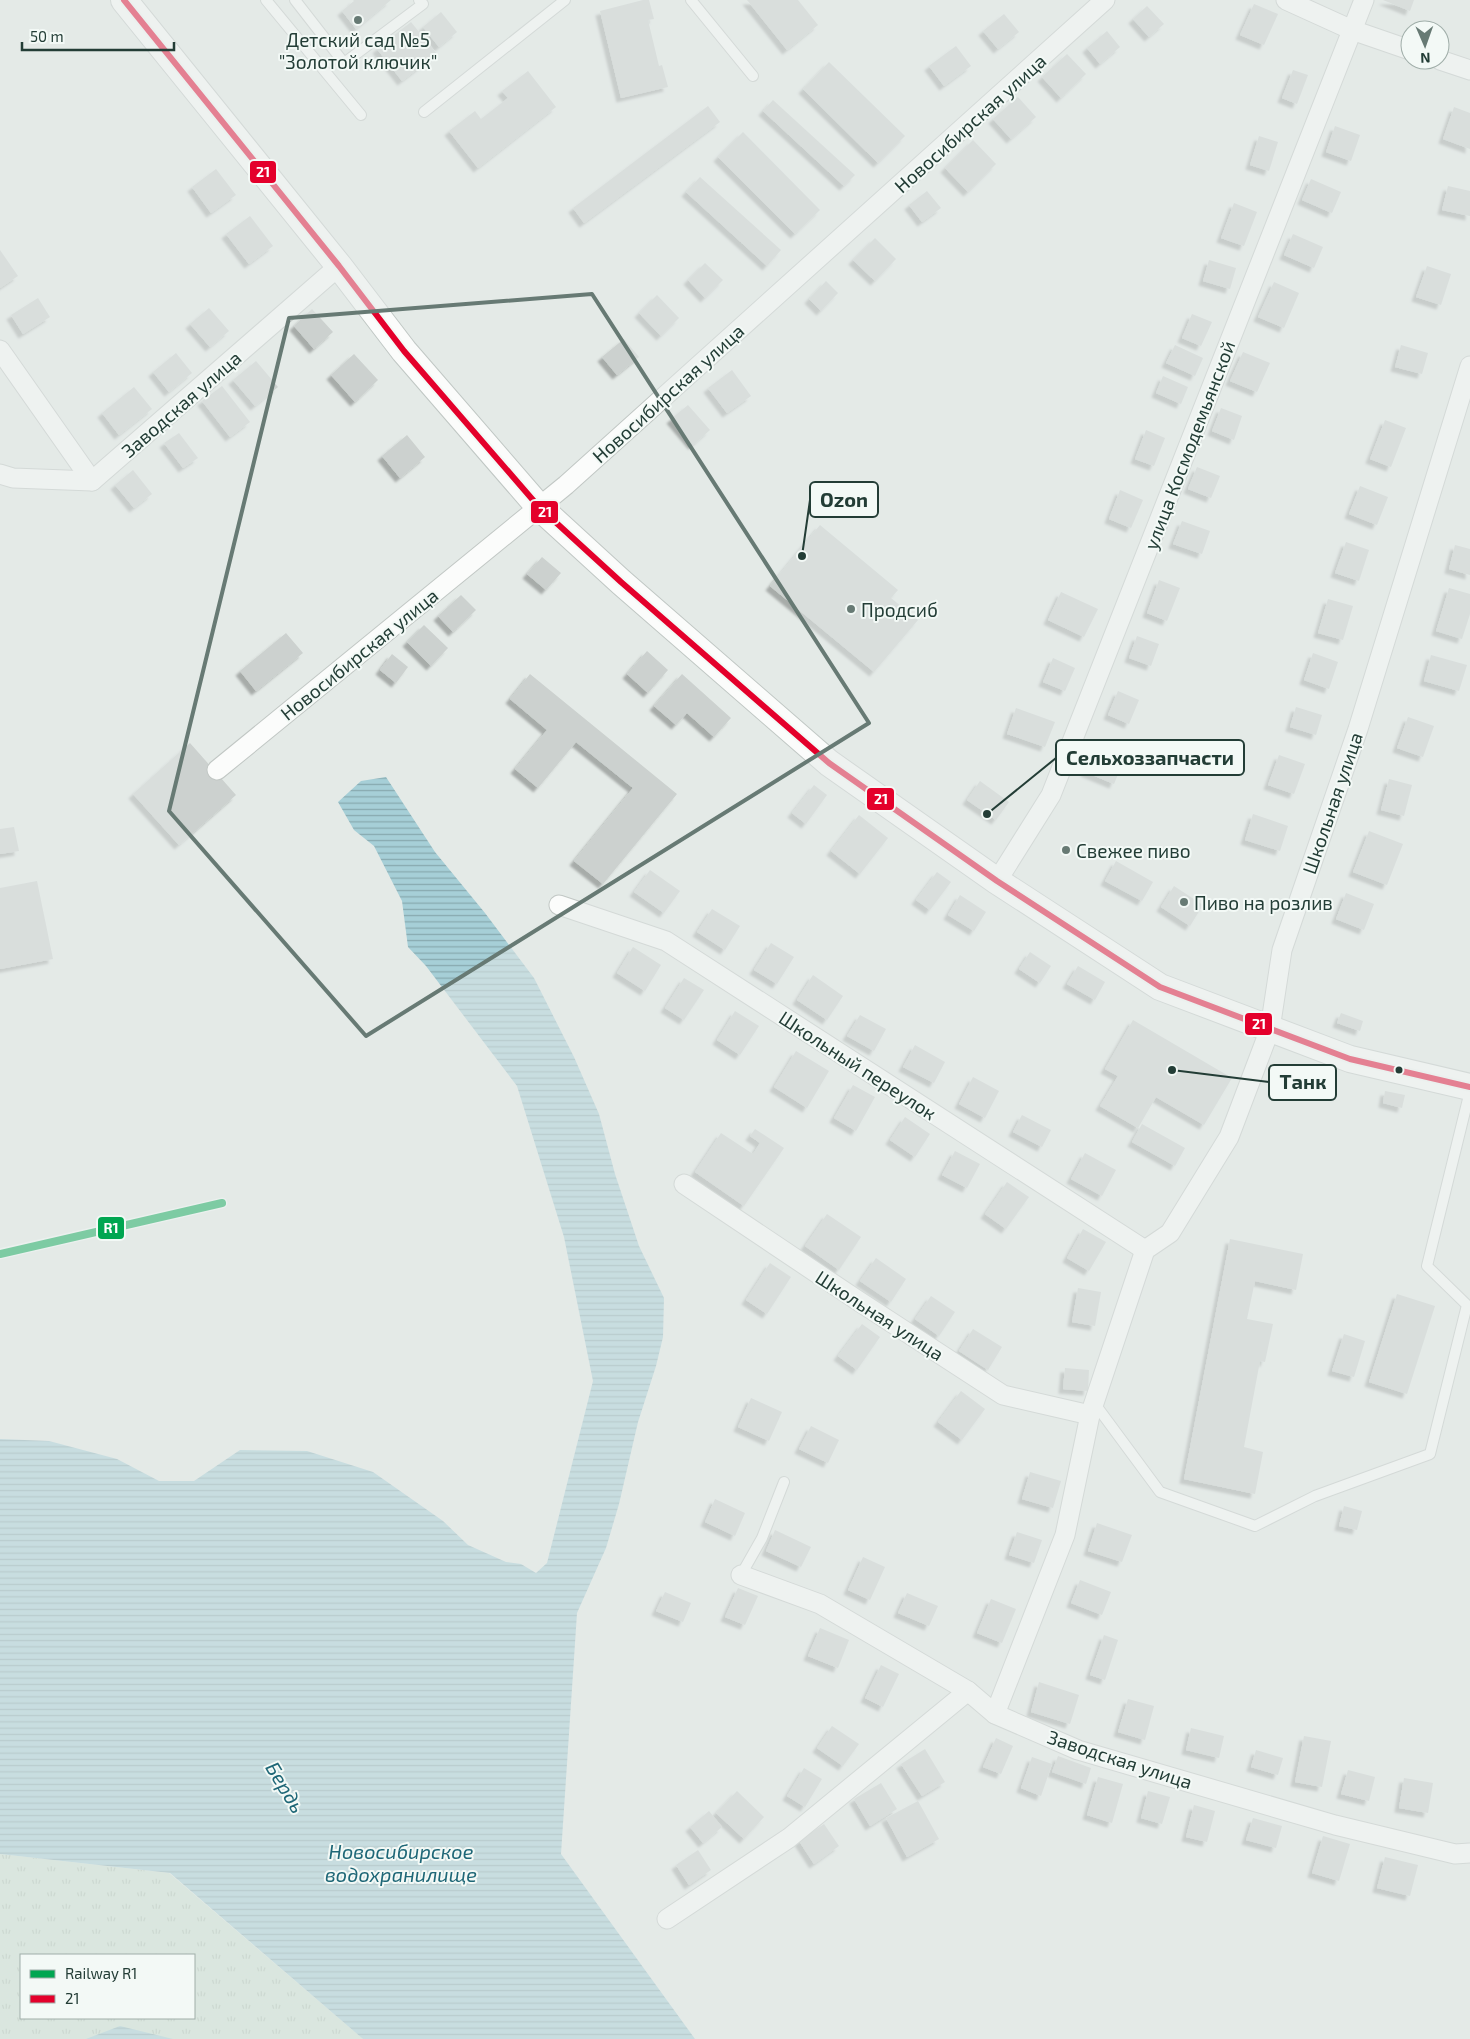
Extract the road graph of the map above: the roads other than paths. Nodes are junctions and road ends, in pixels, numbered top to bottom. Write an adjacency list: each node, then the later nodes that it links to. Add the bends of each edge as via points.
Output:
1 (124, 0): 17 (main road)
2 (266, 0): 16 (lane)
3 (295, 0): 4 (lane, via 344,63 423,4)
4 (419, 0)
5 (565, 0): 15 (lane)
6 (691, 0): 14 (lane)
7 (1105, 0): 22 (street, Новосибирская улица)
8 (1286, 0): 10 (street)
9 (1364, 0): 10 (street, улица Космодемьянской)
10 (1352, 30): 11 (street); 24 (street, улица Космодемьянской, via 1051,796)
11 (1400, 47)
12 (1450, 63): 13 (street)
13 (1470, 70)
14 (754, 76)
15 (424, 112)
16 (361, 115)
17 (339, 266): 21 (street, Заводская улица); 22 (main road, via 404,351)
18 (0, 350): 21 (street)
19 (1470, 366): 26 (street, Школьная улица, via 1358,729 1282,950)
20 (0, 474): 21 (street, via 13,478)
21 (92, 481)
22 (540, 506): 23 (street, Новосибирская улица); 24 (main road, via 621,582 829,763)
23 (217, 770)
24 (998, 881): 26 (main road, via 1160,987)
25 (559, 905): 29 (street, Школьный переулок, via 666,941)
26 (1270, 1029): 27 (main road, via 1350,1059); 29 (street, Школьная улица, via 1229,1137 1170,1233)
27 (1470, 1089): 30 (lane, via 1427,1266 1467,1305 1430,1454 1315,1496 1255,1526 1160,1492)
28 (684, 1184): 30 (street, Школьная улица, via 1003,1395)
29 (1145, 1250): 30 (street)
30 (1092, 1410): 34 (street, via 1065,1536)
31 (784, 1482): 32 (lane, via 762,1538)
32 (742, 1575): 33 (street, Заводская улица, via 820,1604)
33 (968, 1691): 34 (street, Заводская улица); 36 (street, via 789,1838)
34 (996, 1714): 35 (street, Заводская улица, via 1078,1750 1335,1825 1456,1854)
35 (1470, 1853)
36 (667, 1919)

